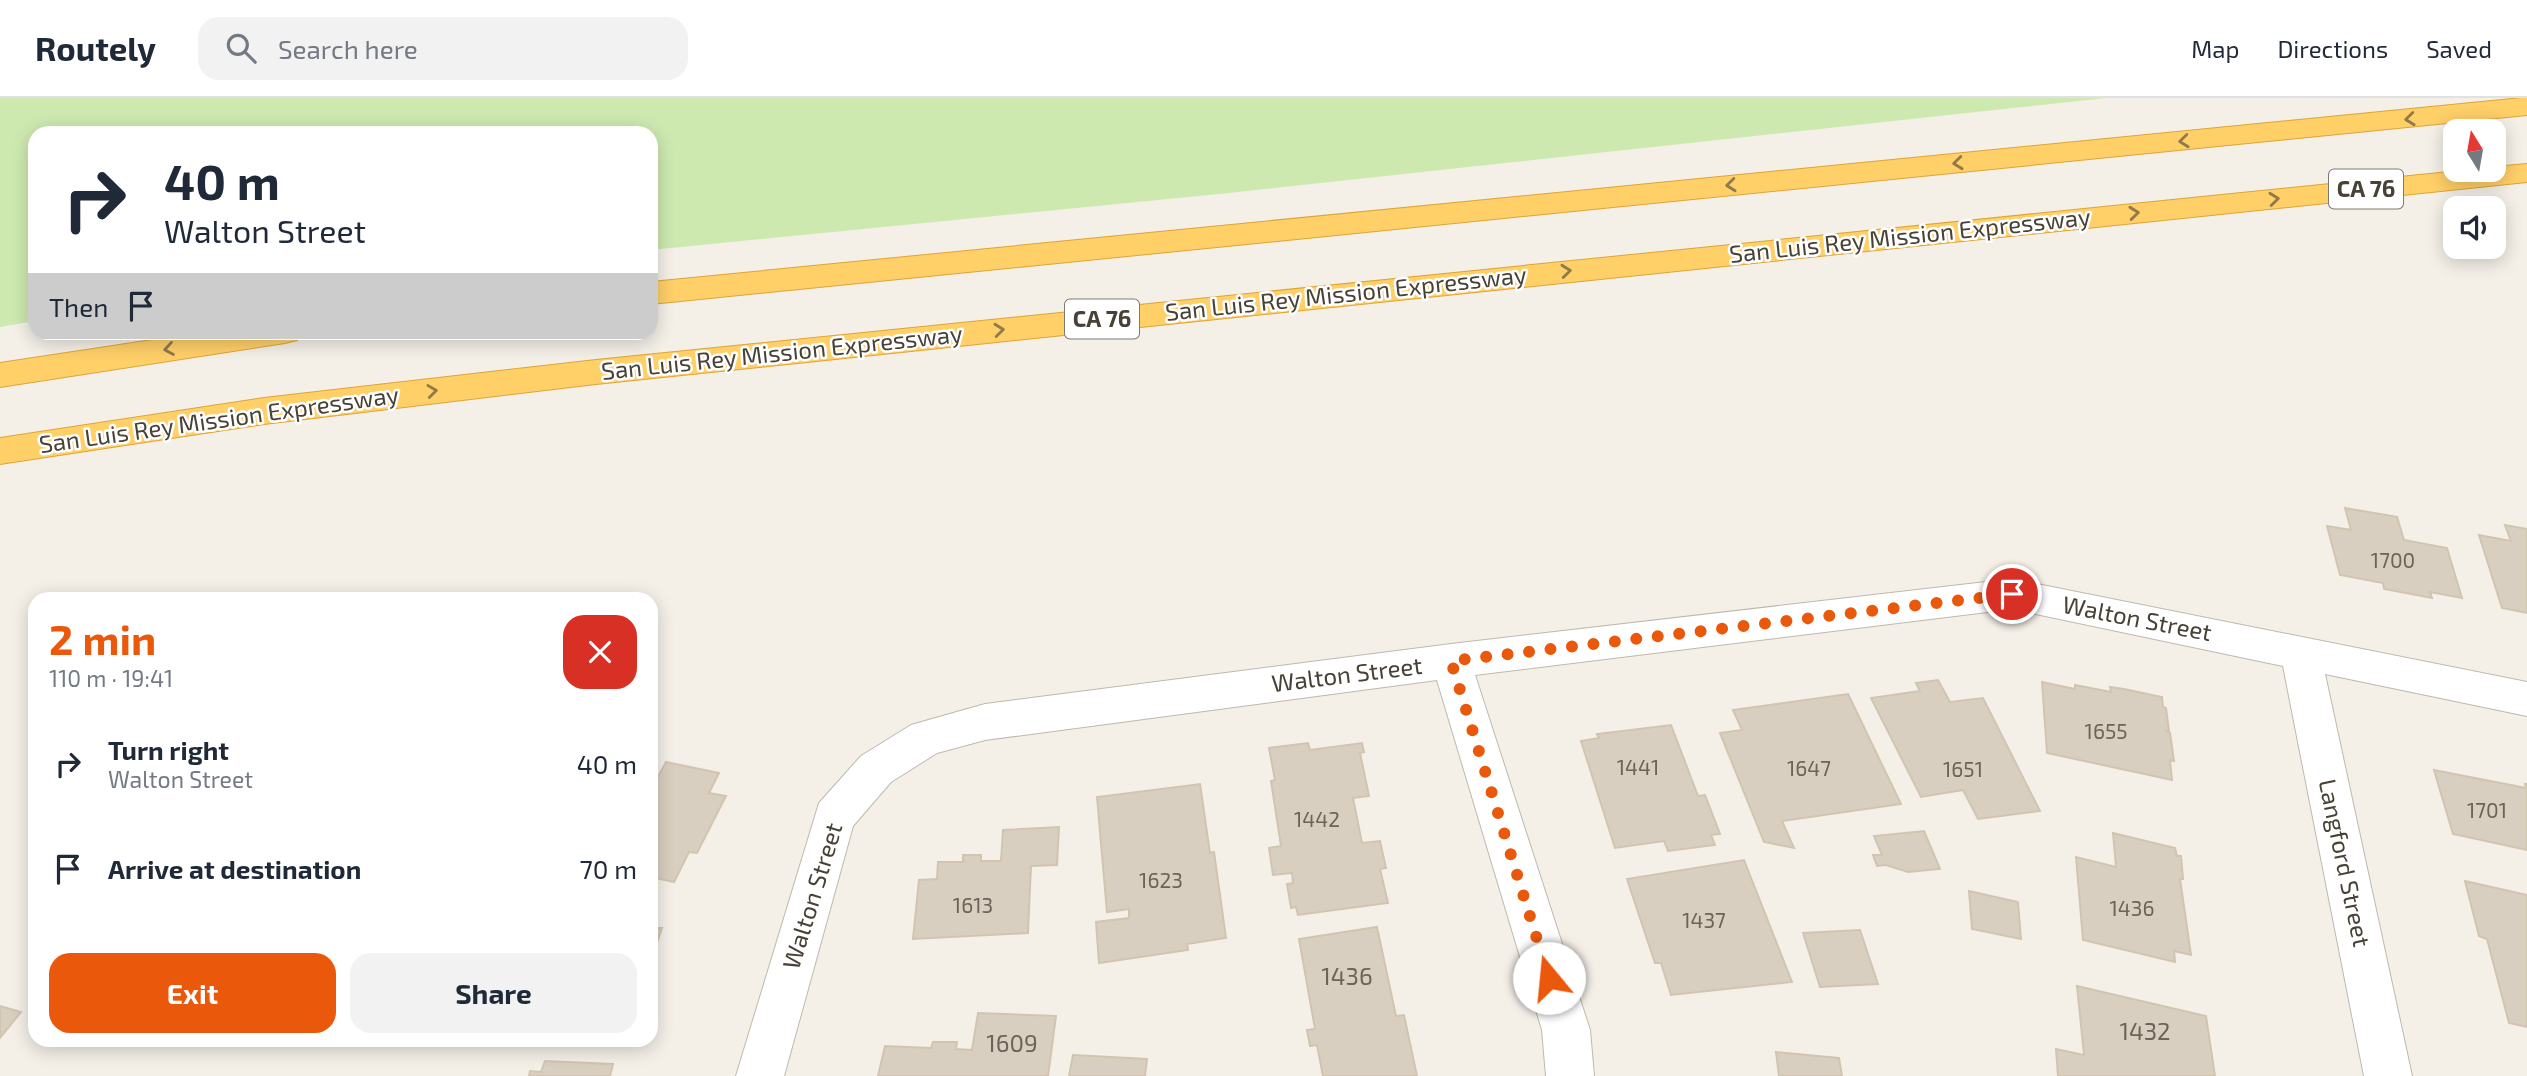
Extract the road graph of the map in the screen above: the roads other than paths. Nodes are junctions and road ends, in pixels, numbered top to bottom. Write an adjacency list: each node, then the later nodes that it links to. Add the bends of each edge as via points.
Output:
1 (2527, 107): 3 (highway, one-way to 3)
2 (2527, 173): 6 (highway, San Luis Rey Mission Expressway / CA 76, one-way to 2, via 264,411 596,372)
3 (658, 292)
4 (232, 340): 5 (highway, one-way to 5)
5 (0, 375)
6 (0, 451)
7 (2300, 651): 8 (street, Walton Street, via 2012,594); 9 (street, Walton Street); 12 (street, Langford Street)
8 (1451, 661): 10 (street, Walton Street, via 985,722 926,738 876,769 834,817); 11 (street, via 1566,1030)
9 (2527, 699)
10 (760, 1076)
11 (1570, 1076)
12 (2388, 1076)

